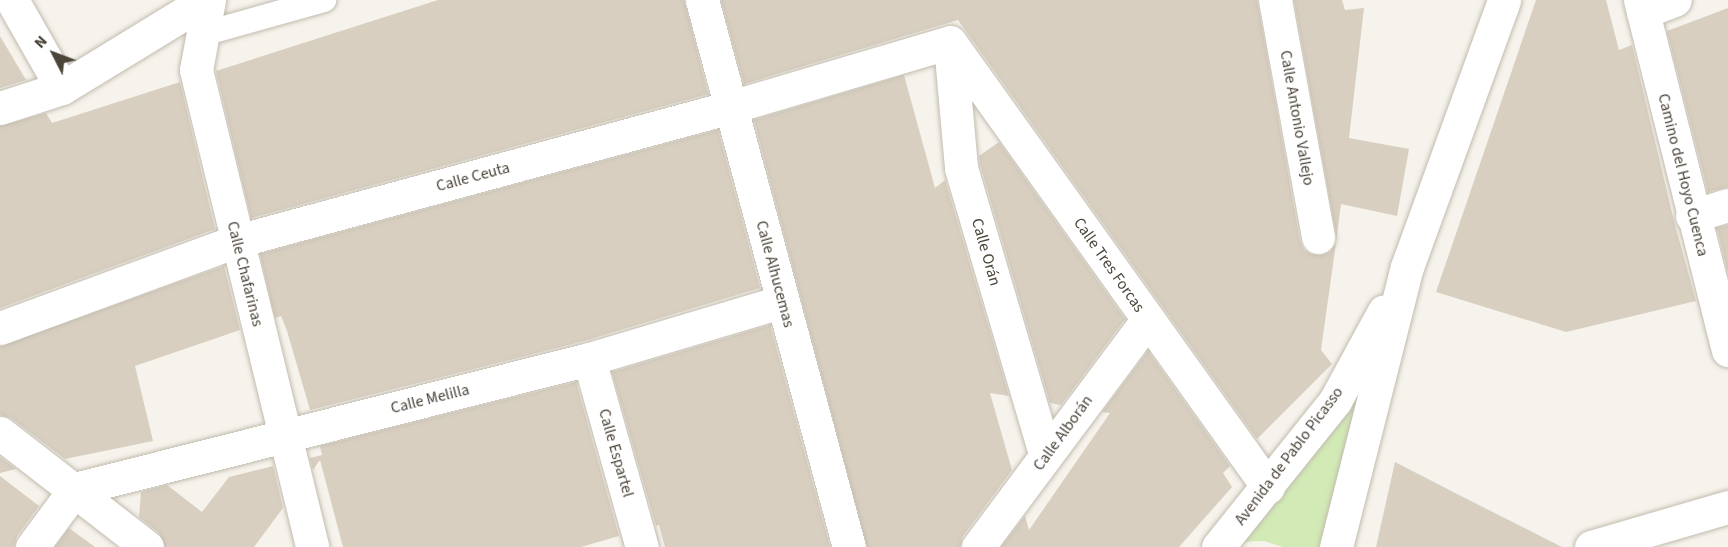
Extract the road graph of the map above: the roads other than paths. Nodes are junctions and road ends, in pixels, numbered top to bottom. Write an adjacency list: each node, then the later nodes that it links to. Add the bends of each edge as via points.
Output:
1 (12, 0): 11 (street)
2 (208, 0): 9 (street, Calle Chafarinas); 11 (street)
3 (324, 0): 9 (street)
4 (702, 0): 12 (street, Calle Alhucemas)
5 (1275, 0): 16 (street, Calle Antonio Vallejo)
6 (1503, 0): 18 (street, Avenida de Pablo Picasso)
7 (1675, 0): 8 (street)
8 (1642, 6): 15 (street, Camino del Hoyo Cuenca)
9 (203, 34): 17 (street, Calle Chafarinas, via 196,70)
10 (950, 42): 12 (street, Calle Ceuta); 20 (street, Calle Tres Forcas); 26 (street, Calle Orán, via 961,168)
11 (62, 88): 13 (street)
12 (731, 107): 17 (street, Calle Ceuta); 19 (street, Calle Alhucemas)
13 (0, 108)
14 (1728, 205): 15 (street)
15 (1692, 216): 22 (street, Camino del Hoyo Cuenca)
16 (1318, 237)
17 (237, 241): 21 (street, Calle Ceuta); 25 (street, Calle Chafarinas)
18 (1407, 267): 27 (street, Avenida de Pablo Picasso, via 1335,401); 37 (street, Avenida de Pablo Picasso)
19 (783, 301): 23 (street, Calle Melilla); 34 (street, Calle Alhucemas)
20 (1148, 319): 26 (street, Calle Alborán); 27 (street, Calle Tres Forcas)
21 (0, 328)
22 (1728, 350)
23 (590, 359): 25 (street, Calle Melilla); 33 (street, Calle Espartel)
24 (0, 433): 28 (street)
25 (285, 436): 28 (street, Calle Melilla); 30 (street, Calle Chafarinas)
26 (1046, 456): 35 (street, Calle Alborán)
27 (1268, 487): 36 (street, Avenida de Pablo Picasso)
28 (75, 489): 31 (street); 32 (street)
29 (1728, 507): 38 (street)
30 (302, 539)
31 (32, 547)
32 (147, 547)
33 (642, 547)
34 (849, 547)
35 (978, 547)
36 (1218, 547)
37 (1336, 547)
38 (1591, 547)

